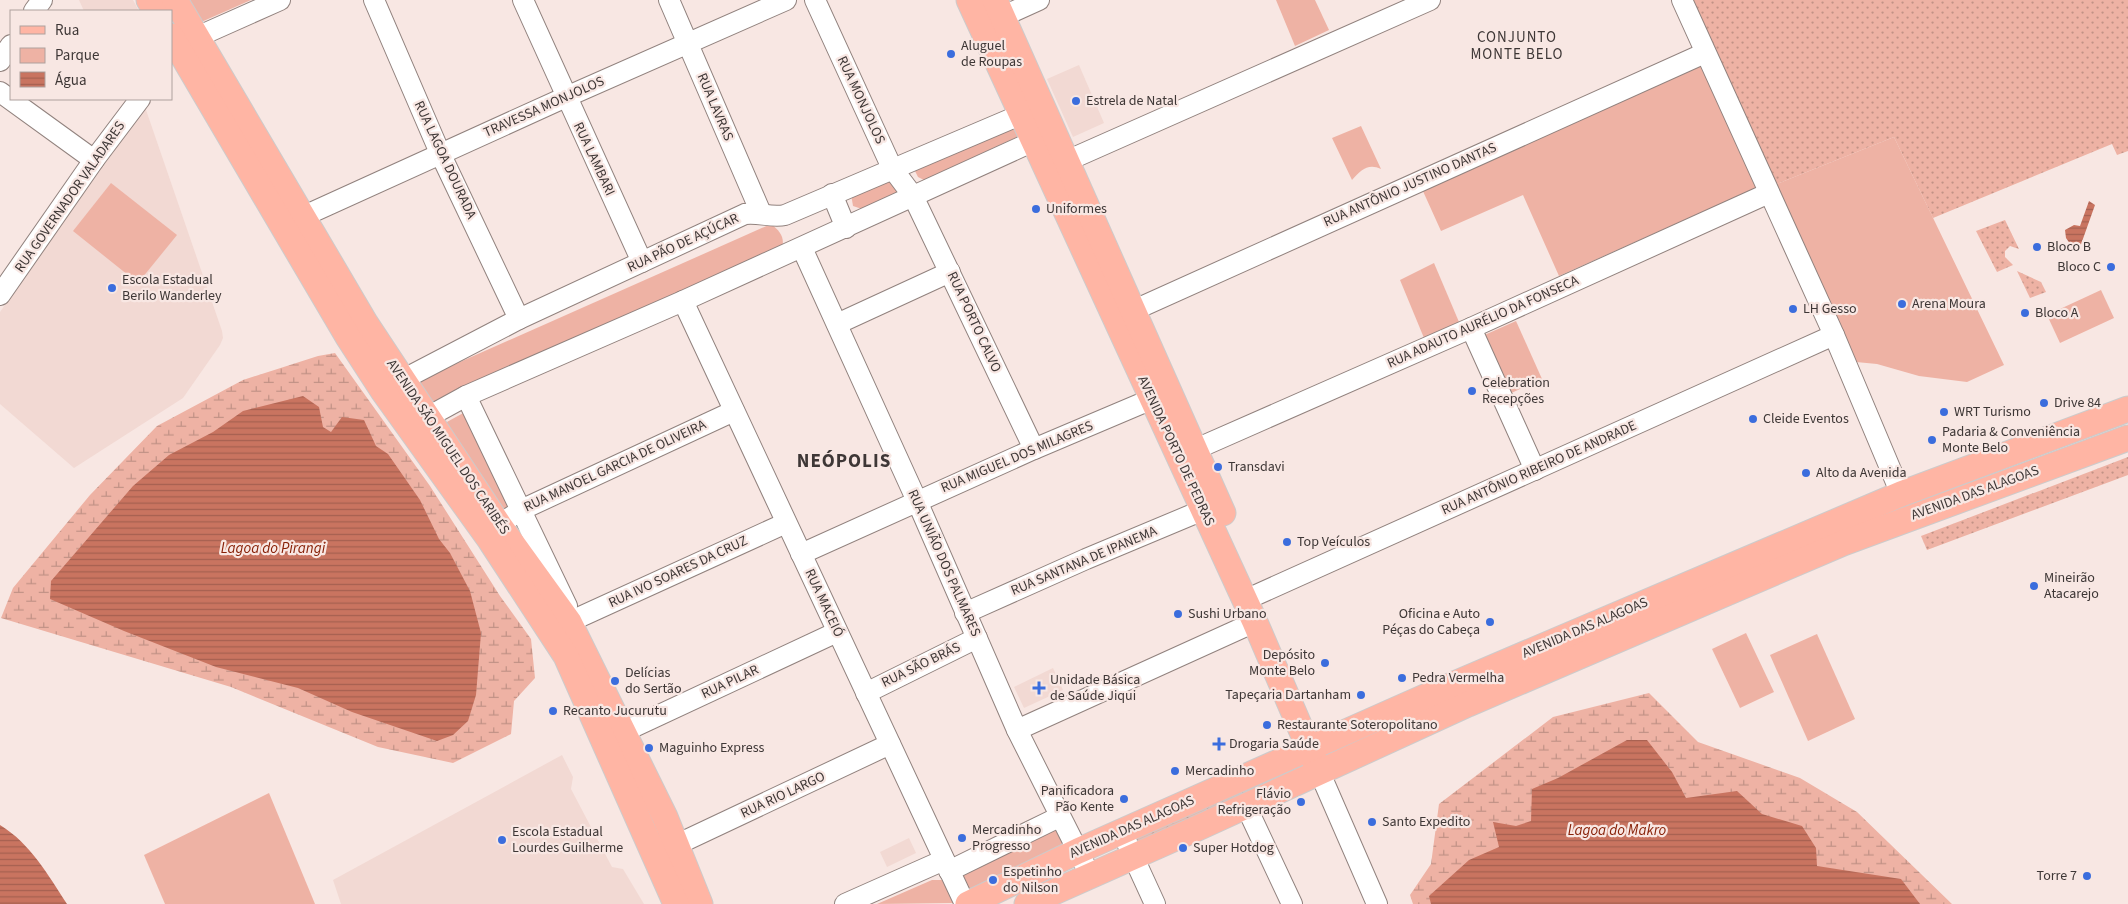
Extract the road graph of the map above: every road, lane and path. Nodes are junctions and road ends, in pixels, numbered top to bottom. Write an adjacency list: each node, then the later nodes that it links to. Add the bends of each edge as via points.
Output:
1 (175, 0): 14 (main road, AVENIDA SÃO MIGUEL DOS CARIBÉS)
2 (280, 0): 14 (street)
3 (374, 0): 23 (street, RUA LAGOA DOURADA)
4 (523, 0): 18 (street, RUA LAMBARI)
5 (669, 0): 13 (street, RUA LAVRAS)
6 (786, 0): 13 (street, TRAVESSA MONJOLOS)
7 (815, 0): 26 (street, RUA MONJOLOS)
8 (969, 0): 12 (main road, AVENIDA PORTO DE PEDRAS)
9 (1039, 0): 12 (street)
10 (1430, 0): 25 (street)
11 (1682, 0): 16 (street)
12 (993, 14): 21 (main road, AVENIDA PORTO DE PEDRAS); 25 (main road, AVENIDA PORTO DE PEDRAS)
13 (688, 44): 18 (street, TRAVESSA MONJOLOS); 30 (street, RUA LAVRAS)
14 (180, 45): 31 (main road, AVENIDA SÃO MIGUEL DOS CARIBÉS); 43 (main road, AVENIDA SÃO MIGUEL DOS CARIBÉS, via 348,337)
15 (10, 46): 17 (street)
16 (1705, 53): 27 (street); 38 (street, RUA ANTÔNIO JUSTINO DANTAS)
17 (0, 61)
18 (566, 97): 23 (street, TRAVESSA MONJOLOS); 34 (street, RUA LAMBARI)
19 (11, 100): 24 (street)
20 (139, 100): 24 (street, RUA GOVERNADOR VALADARES)
21 (1020, 115): 22 (main road, AVENIDA PORTO DE PEDRAS); 26 (street, RUA PÃO DE AÇÚCAR)
22 (1034, 142): 25 (main road, AVENIDA PORTO DE PEDRAS); 29 (street)
23 (440, 153): 31 (street, TRAVESSA MONJOLOS); 39 (street, RUA LAGOA DOURADA)
24 (94, 160): 36 (street, RUA GOVERNADOR VALADARES)
25 (1056, 165): 38 (main road, AVENIDA PORTO DE PEDRAS)
26 (892, 168): 28 (street, RUA PÃO DE AÇÚCAR); 29 (street, RUA MONJOLOS)
27 (1769, 193): 41 (street, RUA ADAUTO AURÉLIO DA FONSECA); 42 (street)
28 (832, 194): 30 (street, RUA PÃO DE AÇÚCAR, via 784,215 770,217); 32 (street)
29 (913, 196): 32 (street); 35 (street, RUA PORTO CALVO)
30 (761, 213): 34 (street, RUA PÃO DE AÇÚCAR, via 745,214)
31 (304, 216): 43 (main road, AVENIDA SÃO MIGUEL DOS CARIBÉS, via 366,324)
32 (846, 228): 33 (street)
33 (802, 248): 37 (street); 40 (street, RUA UNIÃO DOS PALMARES)
34 (642, 262): 39 (street, RUA PÃO DE AÇÚCAR)
35 (950, 272): 40 (street); 50 (street, RUA PORTO CALVO)
36 (0, 295)
37 (682, 301): 44 (street); 47 (street, RUA MACEIÓ)
38 (1124, 314): 45 (main road, AVENIDA PORTO DE PEDRAS); 51 (main road, AVENIDA PORTO DE PEDRAS)
39 (519, 319): 43 (street, RUA PÃO DE AÇÚCAR)
40 (837, 324): 54 (street, RUA UNIÃO DOS PALMARES)
41 (1471, 328): 51 (street, RUA ADAUTO AURÉLIO DA FONSECA); 52 (street)
42 (1834, 335): 52 (street, RUA ANTÔNIO RIBEIRO DE ANDRADE); 53 (street)
43 (393, 387): 48 (main road, AVENIDA SÃO MIGUEL DOS CARIBÉS)
44 (466, 396): 48 (street); 55 (street, AVENIDA SÃO MIGUEL DOS CARIBÉS)
45 (1152, 399): 50 (street, RUA MIGUEL DOS MILAGRES); 56 (main road, AVENIDA PORTO DE PEDRAS)
46 (2128, 409): 53 (main road, AVENIDA DAS ALAGOAS)
47 (734, 411): 55 (street, RUA MANOEL GARCIA DE OLIVEIRA); 58 (street, RUA MACEIÓ)
48 (418, 422): 59 (main road, AVENIDA SÃO MIGUEL DOS CARIBÉS); 76 (main road, AVENIDA SÃO MIGUEL DOS CARIBÉS, via 562,649)
49 (2128, 438): 57 (main road, AVENIDA DAS ALAGOAS)
50 (1034, 449): 54 (street, RUA MIGUEL DOS MILAGRES)
51 (1196, 449): 61 (main road, AVENIDA PORTO DE PEDRAS)
52 (1535, 470): 61 (street, RUA ANTÔNIO RIBEIRO DE ANDRADE)
53 (1901, 494): 57 (main road, AVENIDA DAS ALAGOAS)
54 (917, 501): 60 (street, RUA MIGUEL DOS MILAGRES); 62 (street, RUA UNIÃO DOS PALMARES)
55 (521, 510): 59 (street, RUA MANOEL GARCIA DE OLIVEIRA); 63 (street, AVENIDA SÃO MIGUEL DOS CARIBÉS)
56 (1203, 510): 61 (main road, AVENIDA PORTO DE PEDRAS); 62 (street, RUA SANTANA DE IPANEMA)
57 (1877, 517): 66 (main road, AVENIDA DAS ALAGOAS); 69 (main road, AVENIDA DAS ALAGOAS)
58 (786, 523): 60 (street, RUA MACEIÓ); 63 (street, RUA IVO SOARES DA CRUZ)
59 (498, 525): 63 (main road, AVENIDA SÃO MIGUEL DOS CARIBÉS)
60 (801, 554): 64 (street, RUA MACEIÓ)
61 (1253, 605): 70 (street, RUA ANTÔNIO RIBEIRO DE ANDRADE); 74 (main road, AVENIDA PORTO DE PEDRAS)
62 (965, 613): 65 (street, RUA UNIÃO DOS PALMARES)
63 (571, 621): 72 (main road, AVENIDA SÃO MIGUEL DOS CARIBÉS)
64 (837, 632): 68 (street, RUA MACEIÓ); 72 (street, RUA PILAR)
65 (977, 638): 68 (street, RUA SÃO BRÁS); 70 (street, RUA UNIÃO DOS PALMARES)
66 (1533, 650): 67 (main road, AVENIDA DAS ALAGOAS); 69 (main road, via 1521,663 1468,686 1465,694)
67 (1445, 688): 71 (main road, via 1447,702 1416,719); 74 (main road, AVENIDA DAS ALAGOAS)
68 (866, 693): 73 (street, RUA MACEIÓ)
69 (1468, 704): 71 (main road, AVENIDA DAS ALAGOAS)
70 (1017, 730): 78 (street, RUA UNIÃO DOS PALMARES)
71 (1408, 730): 75 (main road, AVENIDA DAS ALAGOAS)
72 (623, 732): 76 (main road, AVENIDA SÃO MIGUEL DOS CARIBÉS)
73 (890, 744): 80 (street, RUA RIO LARGO); 83 (street, RUA MACEIÓ)
74 (1317, 745): 75 (main road, AVENIDA PORTO DE PEDRAS); 79 (main road, AVENIDA DAS ALAGOAS)
75 (1319, 771): 77 (main road, AVENIDA DAS ALAGOAS); 92 (street, AVENIDA PORTO DE PEDRAS)
76 (640, 792): 80 (main road, AVENIDA SÃO MIGUEL DOS CARIBÉS); 85 (main road, AVENIDA SÃO MIGUEL DOS CARIBÉS)
77 (1246, 806): 82 (main road, AVENIDA DAS ALAGOAS); 91 (street)
78 (1059, 817): 81 (street, RUA UNIÃO DOS PALMARES); 83 (street)
79 (1122, 832): 81 (main road, AVENIDA DAS ALAGOAS); 82 (street)
80 (676, 845): 86 (main road, AVENIDA SÃO MIGUEL DOS CARIBÉS)
81 (1078, 851): 84 (street, RUA UNIÃO DOS PALMARES); 88 (main road, AVENIDA DAS ALAGOAS)
82 (1133, 857): 84 (main road, AVENIDA DAS ALAGOAS); 90 (street)
83 (947, 865): 87 (street); 88 (street, RUA MACEIÓ)
84 (1090, 875): 89 (main road, AVENIDA DAS ALAGOAS)
85 (676, 904)
86 (700, 904)
87 (846, 904)
88 (966, 904)
89 (1027, 904)
90 (1154, 904)
91 (1292, 904)
92 (1378, 904)

